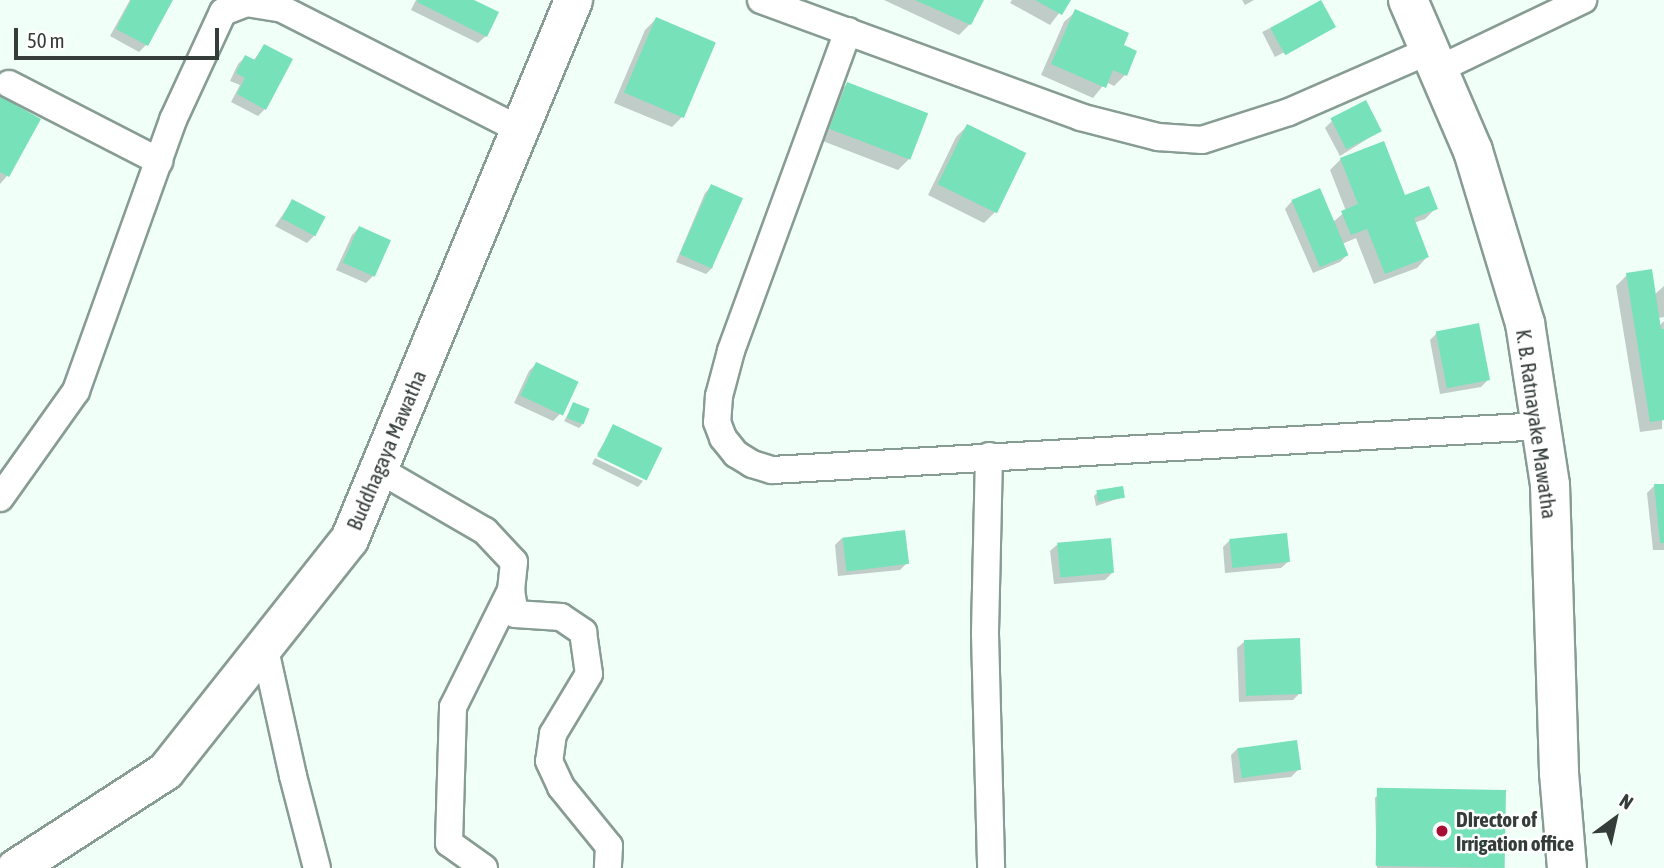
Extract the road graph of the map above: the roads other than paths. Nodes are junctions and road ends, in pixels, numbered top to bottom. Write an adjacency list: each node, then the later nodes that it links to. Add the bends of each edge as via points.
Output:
1 (573, 0): 8 (main road, Buddhagaya Mawatha)
2 (761, 0): 5 (street)
3 (1408, 0): 6 (highway, K. B. Ratnayake Mawatha)
4 (1583, 0): 6 (street)
5 (848, 31): 6 (street, via 1080,117 1158,137 1202,140); 11 (street, via 731,351 717,422 736,454 772,470)
6 (1435, 60): 10 (highway, K. B. Ratnayake Mawatha, via 1473,151 1502,240 1525,323)
7 (9, 84): 9 (street)
8 (519, 129): 9 (street, via 282,9 246,3 223,12); 12 (main road, Buddhagaya Mawatha)
9 (159, 161): 13 (street, via 76,391)
10 (1542, 426): 11 (street); 21 (highway, K. B. Ratnayake Mawatha, via 1550,485 1559,773)
11 (989, 456): 20 (street, via 985,634)
12 (378, 469): 14 (street, via 485,531 514,562); 15 (main road, Buddhagaya Mawatha, via 349,539)
13 (0, 498)
14 (511, 590): 18 (street, via 453,708 449,843); 19 (street, via 515,614 561,617 583,632 589,674 553,734 549,761 561,787 609,846)
15 (264, 645): 16 (main road, Buddhagaya Mawatha, via 165,771); 17 (street)
16 (15, 868)
17 (317, 868)
18 (484, 868)
19 (608, 868)
20 (991, 868)
21 (1567, 868)

